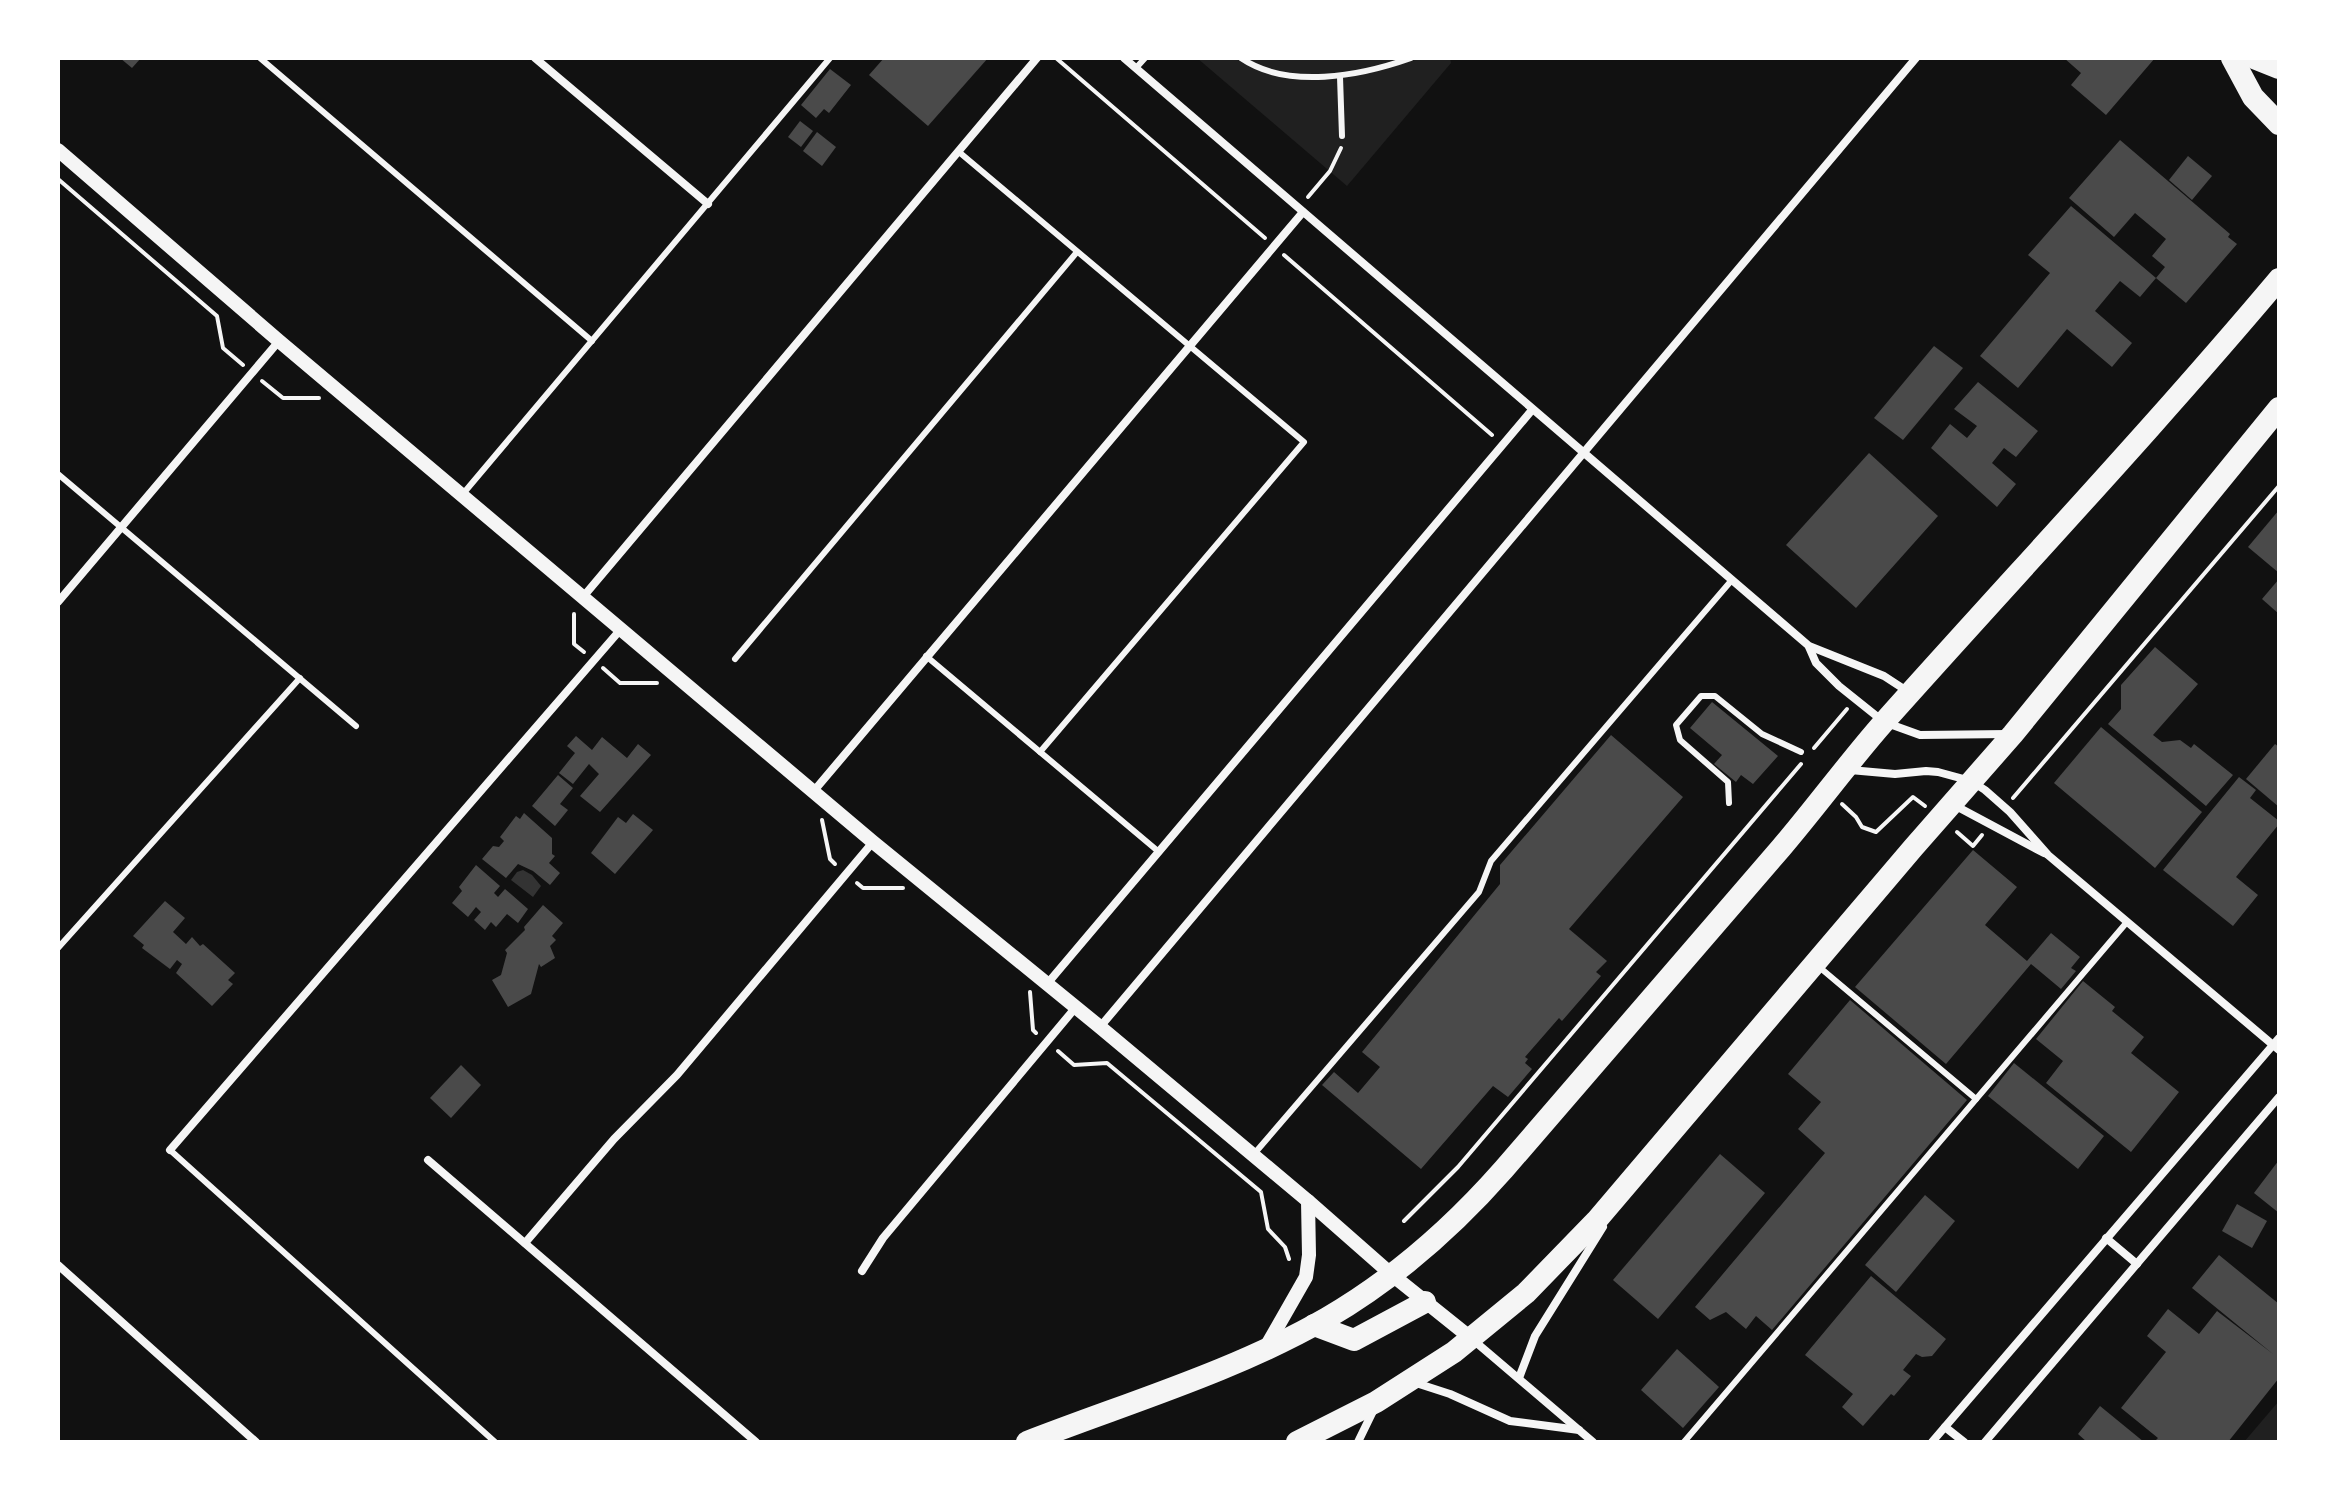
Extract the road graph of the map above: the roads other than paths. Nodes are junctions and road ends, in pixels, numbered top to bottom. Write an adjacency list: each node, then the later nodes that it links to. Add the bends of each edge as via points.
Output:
1 (260, 58): 24 (lane)
2 (535, 58): 19 (street)
3 (1037, 58): 18 (street)
4 (1124, 58): 13 (street)
5 (1145, 58): 13 (lane)
6 (1241, 58): 14 (lane, via 1257,69)
7 (1411, 58): 14 (lane)
8 (1916, 58): 28 (street)
9 (2232, 58): 15 (highway, via 2253,97)
10 (2254, 58): 12 (highway)
11 (826, 60): 19 (lane)
12 (2278, 67)
13 (1136, 68): 20 (street)
14 (1340, 77): 16 (lane)
15 (2279, 124)
16 (1342, 136)
17 (58, 150): 23 (street)
18 (959, 152): 21 (lane); 33 (street)
19 (708, 204): 24 (lane)
20 (1300, 210): 25 (street); 27 (street)
21 (1077, 252): 25 (lane); 38 (lane)
22 (2279, 279): 40 (highway, via 2101,485)
23 (279, 341): 30 (street); 31 (street)
24 (592, 341): 30 (lane)
25 (1190, 347): 37 (street); 44 (lane, via 1304,442)
26 (2279, 408): 43 (highway)
27 (1532, 410): 28 (street); 52 (street)
28 (1582, 453): 32 (street); 59 (street)
29 (58, 474): 31 (lane)
30 (462, 495): 33 (street)
31 (121, 528): 34 (street); 39 (lane)
32 (1731, 581): 36 (street); 64 (lane, via 1491,861 1479,892)
33 (583, 597): 35 (street)
34 (58, 602)
35 (621, 629): 48 (street); 63 (street)
36 (1809, 646): 40 (street, via 1884,676); 41 (street, via 1816,663)
37 (926, 656): 44 (lane); 48 (street)
38 (735, 659)
39 (300, 678): 42 (lane); 55 (lane)
40 (1910, 693): 41 (highway)
41 (1884, 722): 43 (street, via 1920,735); 46 (highway)
42 (356, 726)
43 (2013, 734): 47 (highway)
44 (1040, 752): 52 (lane)
45 (1801, 752): 49 (lane, via 1762,734 1715,696 1701,696 1676,725 1680,740 1728,782)
46 (1845, 770): 47 (street, via 1926,771); 73 (highway, via 1486,1190)
47 (1971, 781): 50 (highway); 53 (street, via 2005,807)
48 (813, 792): 51 (street)
49 (1729, 803)
50 (1946, 810): 53 (street, via 1992,824); 56 (highway)
51 (873, 842): 57 (street); 69 (street, via 677,1075)
52 (1159, 852): 57 (street)
53 (2048, 855): 54 (street)
54 (2127, 922): 60 (street); 62 (lane)
55 (58, 948)
56 (1815, 964): 62 (lane); 66 (highway)
57 (1047, 984): 58 (street)
58 (1076, 1007): 59 (street); 72 (street, via 870,1254)
59 (1100, 1027): 64 (street)
60 (2277, 1044): 68 (street)
61 (2279, 1097): 70 (street)
62 (1976, 1099): 90 (lane)
63 (170, 1150): 84 (lane)
64 (1253, 1155): 67 (street)
65 (428, 1160): 69 (street)
66 (1633, 1179): 76 (highway, via 1533,1286); 78 (street, via 1535,1336)
67 (1308, 1201): 73 (street); 77 (street, via 1306,1277)
68 (2106, 1238): 70 (street); 81 (street)
69 (525, 1243): 85 (street)
70 (2137, 1264): 93 (street)
71 (58, 1265): 83 (street)
72 (862, 1271)
73 (1391, 1274): 74 (street); 75 (highway)
74 (1425, 1302): 75 (highway, via 1354,1340); 76 (street)
75 (1314, 1325): 77 (highway)
76 (1472, 1339): 78 (street); 79 (highway)
77 (1264, 1351): 86 (highway)
78 (1519, 1378): 82 (street)
79 (1411, 1381): 80 (highway); 82 (street, via 1510,1421)
80 (1376, 1402): 87 (highway); 88 (street)
81 (1945, 1427): 91 (street); 92 (street)
82 (1579, 1430): 89 (street)
83 (256, 1442)
84 (495, 1442)
85 (756, 1442)
86 (1027, 1442)
87 (1297, 1442)
88 (1358, 1442)
89 (1593, 1442)
90 (1684, 1442)
91 (1932, 1442)
92 (1964, 1442)
93 (1985, 1442)

